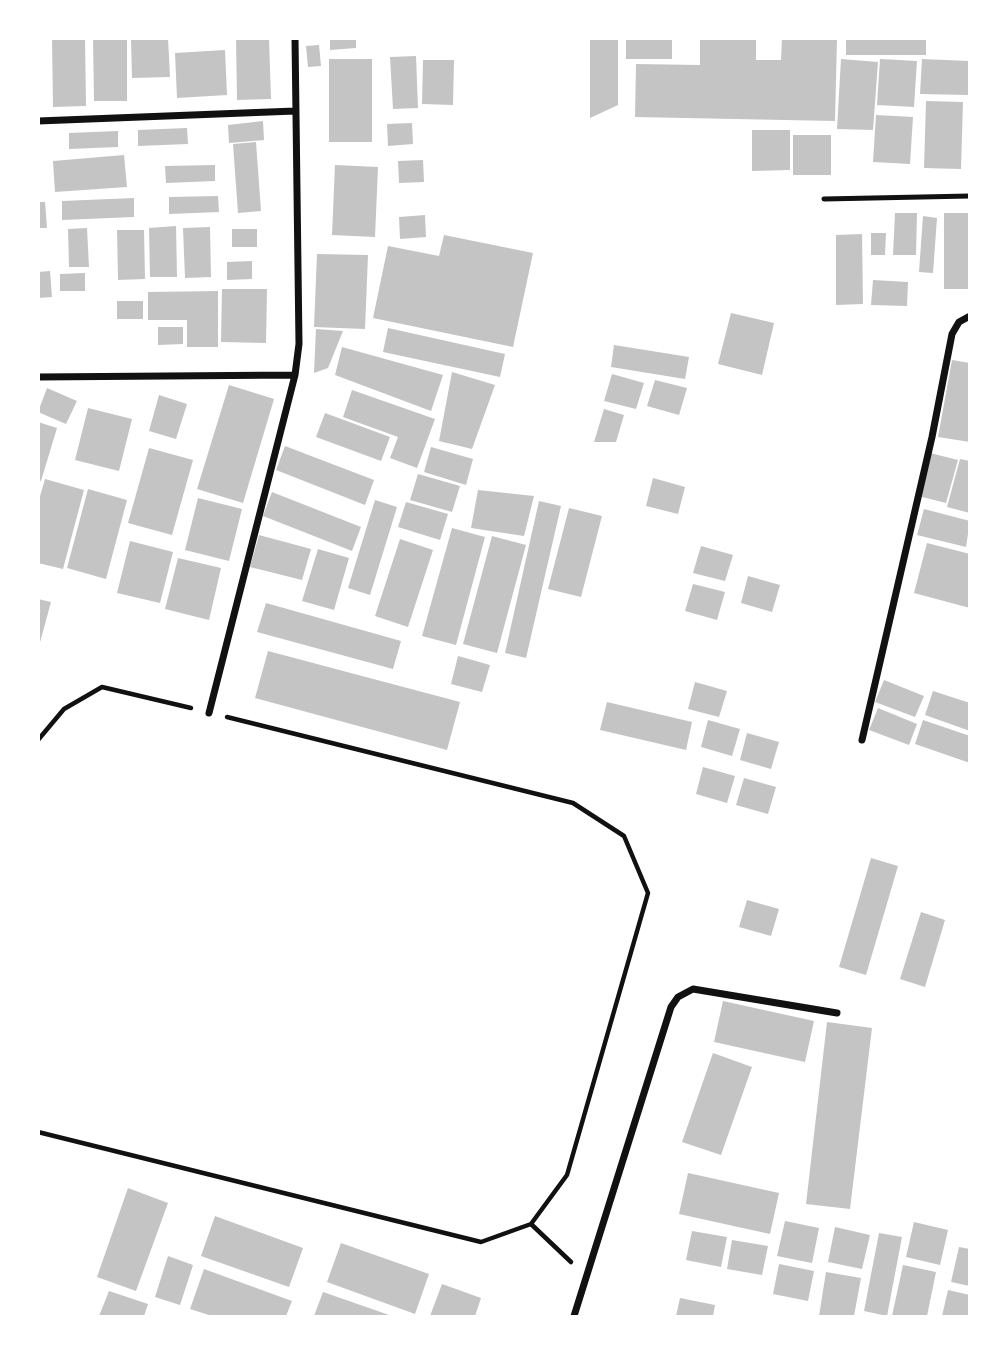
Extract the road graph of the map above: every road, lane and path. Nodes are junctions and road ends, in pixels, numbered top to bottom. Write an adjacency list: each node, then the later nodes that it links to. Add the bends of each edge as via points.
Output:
1 (295, 38): 2 (street)
2 (295, 111): 3 (street); 7 (street, via 299,344)
3 (38, 121)
4 (970, 196): 5 (lane)
5 (824, 199)
6 (970, 317): 11 (street, via 959,322 952,334)
7 (295, 375): 8 (street); 9 (street)
8 (38, 377)
9 (209, 713): 10 (path, via 102,687 64,709); 14 (path, via 573,803 624,836 648,893 644,913 567,1175)
10 (38, 740)
11 (862, 740)
12 (837, 1013): 15 (street, via 693,989 678,997)
13 (38, 1132): 14 (path, via 481,1242)
14 (531, 1224): 15 (path)
15 (584, 1275): 16 (street)
16 (573, 1317)

